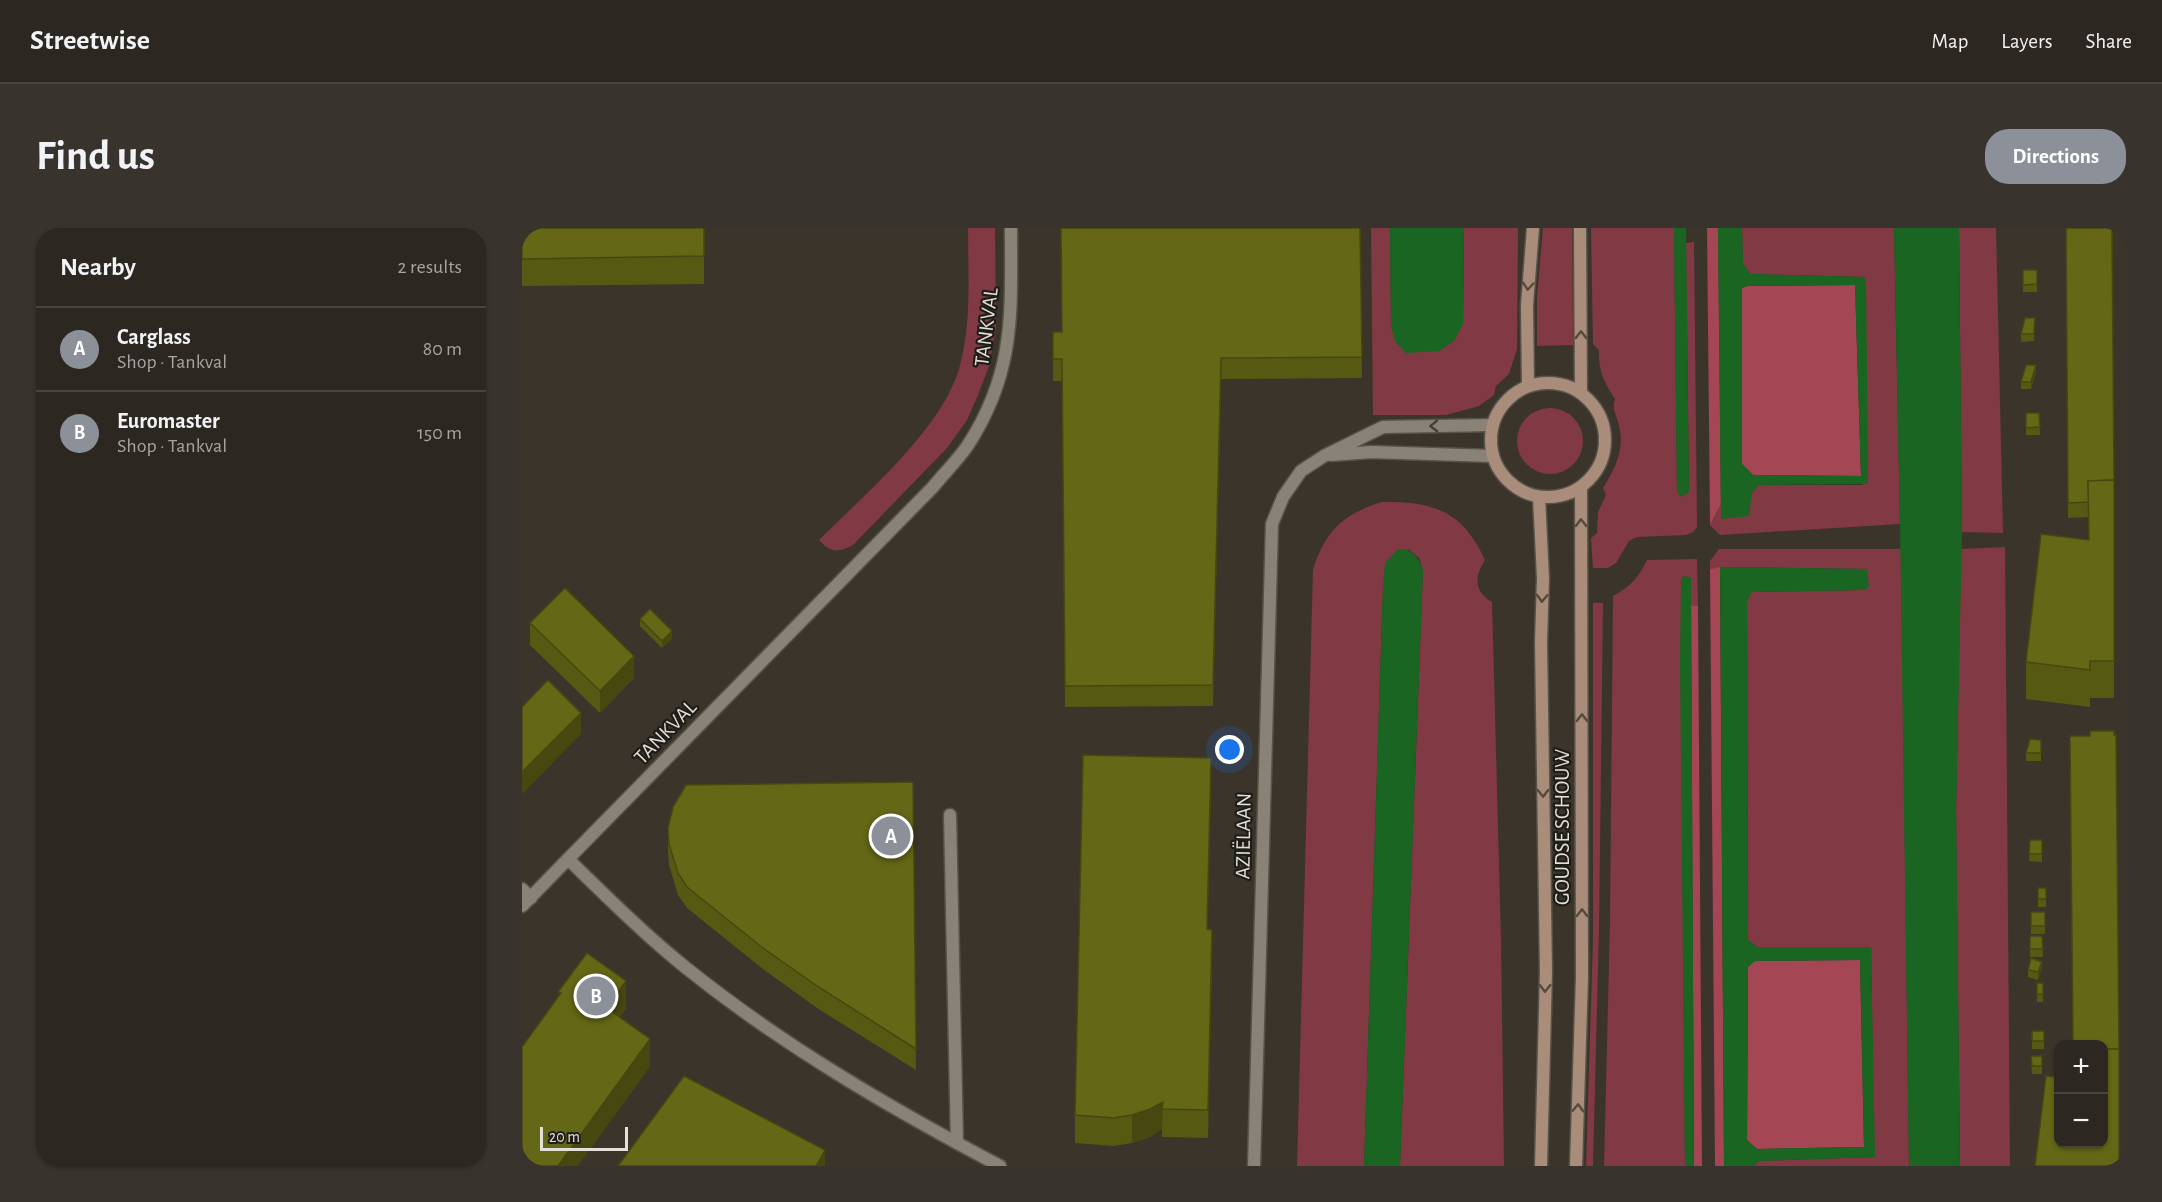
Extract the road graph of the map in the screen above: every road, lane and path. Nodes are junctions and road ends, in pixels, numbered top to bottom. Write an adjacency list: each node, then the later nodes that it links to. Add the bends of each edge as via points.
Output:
1 (1011, 228): 12 (street, TANKVAL, via 1011,315 1005,362 989,408 967,446 924,495)
2 (1533, 228): 4 (main road, one-way to 4, via 1527,305)
3 (1580, 228): 5 (main road, one-way to 3)
4 (1528, 386): 5 (main road, via 1556,384); 6 (main road, via 1502,405)
5 (1581, 393): 9 (main road, via 1599,414 1605,441 1599,467)
6 (1492, 425): 7 (street, AZIËLAAN, one-way to 7, via 1383,427); 8 (main road)
7 (1324, 456): 8 (street, via 1371,452); 16 (street, AZIËLAAN, via 1301,471 1283,497 1272,524)
8 (1492, 456): 10 (main road, via 1506,480)
9 (1581, 488): 10 (main road, via 1565,495); 18 (main road, GOUDSE SCHOUW, one-way to 9, via 1582,977)
10 (1539, 497): 17 (main road, GOUDSE SCHOUW, one-way to 17, via 1546,971)
11 (950, 815): 14 (street)
12 (568, 859): 13 (street, TANKVAL); 14 (street, via 676,959 751,1017 817,1062)
13 (525, 898)
14 (957, 1143): 15 (street)
15 (1000, 1166)
16 (1254, 1166)
17 (1541, 1166)
18 (1576, 1166)

